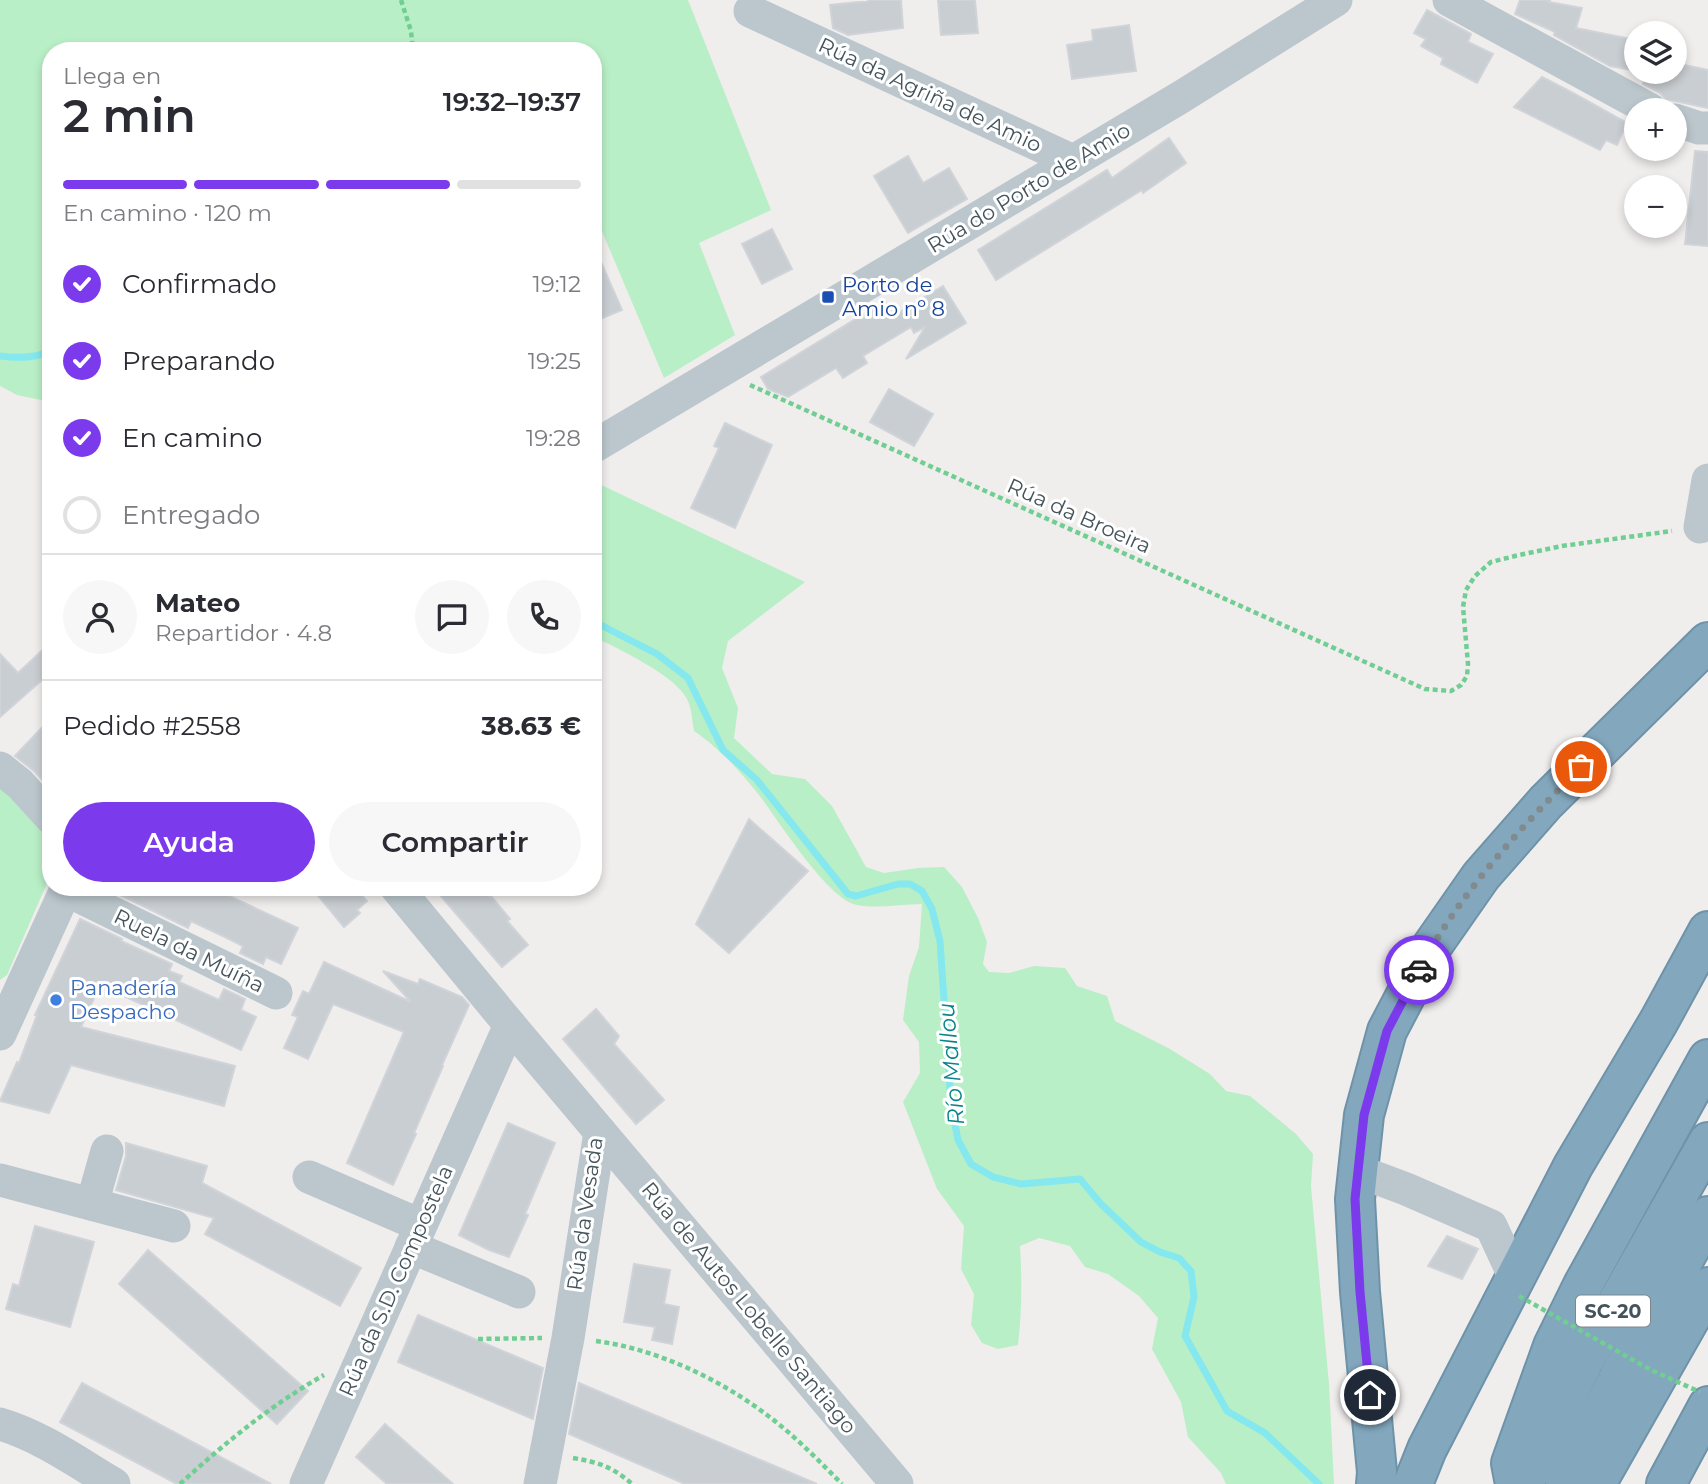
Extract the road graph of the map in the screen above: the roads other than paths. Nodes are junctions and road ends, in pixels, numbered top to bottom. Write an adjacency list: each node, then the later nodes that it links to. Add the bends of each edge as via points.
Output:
1 (1336, 0): 8 (street, Rúa do Porto de Amio)
2 (1449, 0): 5 (street)
3 (750, 11): 4 (street, Rúa da Agriña de Amio)
4 (786, 14): 8 (street, Rúa da Agriña de Amio)
5 (1629, 98)
6 (1687, 124): 7 (street)
7 (1708, 128)
8 (1073, 161): 9 (street, Rúa do Porto de Amio)
9 (602, 442)
10 (1708, 480): 11 (street)
11 (1700, 527)
12 (1708, 642): 28 (highway, via 1546,802 1481,876 1430,948 1387,1031 1364,1115)
13 (0, 768): 14 (street)
14 (42, 808)
15 (63, 896): 21 (street)
16 (80, 896): 19 (street, Ruela da Muíña)
17 (404, 896): 20 (street, Rúa da Vesada)
18 (1708, 931): 35 (highway, via 1573,1166)
19 (276, 993)
20 (510, 1025): 23 (street, Rúa da Vesada); 24 (street, Rúa da S.D. Compostela)
21 (0, 1034)
22 (1708, 1059): 46 (highway, via 1553,1346 1511,1463)
23 (542, 1063): 24 (street, via 514,1066); 25 (street, Rúa da Vesada)
24 (487, 1077): 34 (street, Rúa da S.D. Compostela)
25 (600, 1132): 40 (street, Rúa da Vesada); 43 (street, Rúa de Autos Lobelle Santiago)
26 (1708, 1142): 47 (highway, SC-20, via 1583,1363)
27 (107, 1151): 31 (street)
28 (1358, 1171): 35 (street, via 1491,1226); 44 (highway, via 1360,1292)
29 (309, 1177): 34 (street)
30 (0, 1180): 31 (street)
31 (92, 1205): 33 (street)
32 (1708, 1216): 48 (highway, SC-20)
33 (174, 1226)
34 (416, 1236): 37 (street); 42 (street, Rúa da S.D. Compostela)
35 (1517, 1287): 45 (highway, via 1427,1449)
36 (1708, 1287): 49 (highway)
37 (519, 1292)
38 (1704, 1399): 50 (highway)
39 (0, 1424): 41 (street)
40 (543, 1472)
41 (114, 1484)
42 (306, 1484)
43 (897, 1484)
44 (1376, 1484)
45 (1413, 1484)
46 (1515, 1484)
47 (1526, 1484)
48 (1565, 1484)
49 (1596, 1484)
50 (1666, 1484)

